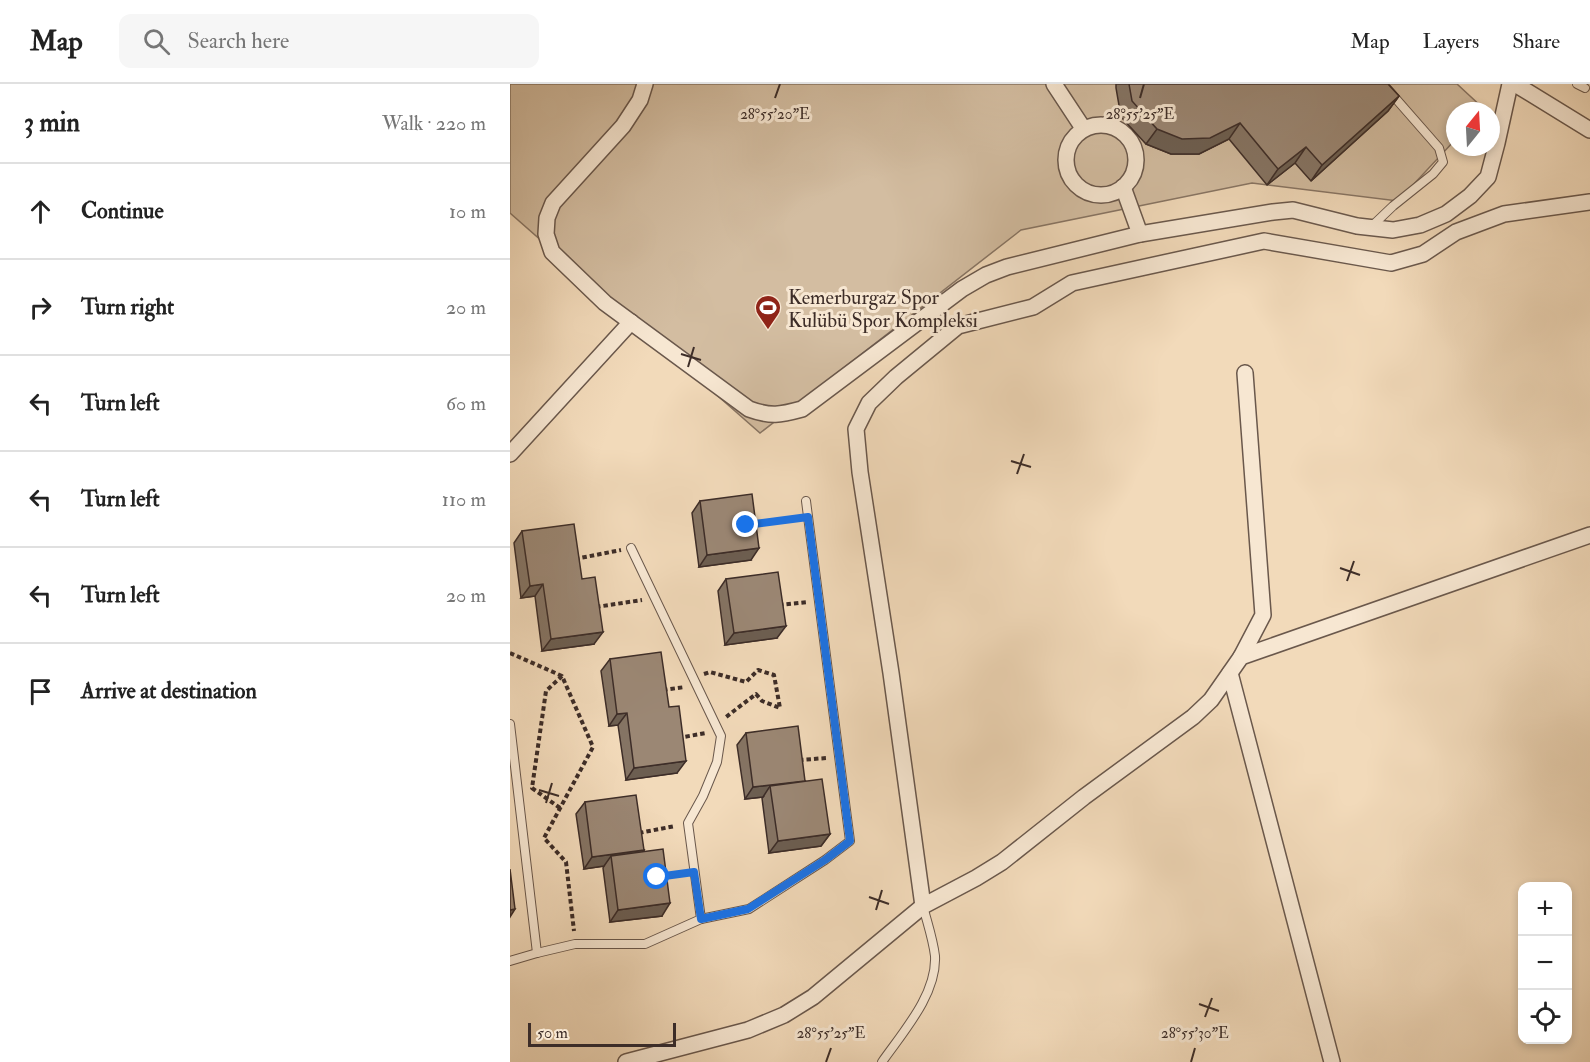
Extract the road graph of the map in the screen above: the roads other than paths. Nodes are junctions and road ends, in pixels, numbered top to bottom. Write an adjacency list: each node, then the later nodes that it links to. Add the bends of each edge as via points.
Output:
1 (645, 84): 14 (street, via 623,126 553,203 546,234 552,252 605,303)
2 (1054, 84): 8 (street)
3 (1383, 84): 12 (lane, via 1439,148 1443,162)
4 (1509, 84): 12 (street, via 1488,177 1470,196 1446,214 1420,225 1393,230)
5 (1515, 84): 9 (street)
6 (1577, 84): 7 (lane)
7 (1585, 88)
8 (1083, 129): 10 (street, via 1106,124 1127,135 1137,156 1136,168); 10 (street, via 1074,136 1065,157 1071,180 1090,194 1113,193)
9 (1590, 130)
10 (1123, 187): 13 (street)
11 (1590, 202): 23 (street, via 1504,214 1456,232 1424,254 1391,263 1264,242 1072,283 1033,307 958,326 869,404 856,429 860,472)
12 (1371, 227): 13 (street, via 1293,210)
13 (1140, 234): 14 (street, via 986,275 802,409 778,415 749,409)
14 (631, 322): 16 (street)
15 (1245, 374): 20 (street, via 1263,615)
16 (510, 454)
17 (806, 501): 24 (lane, via 850,841 748,909)
18 (1590, 536): 20 (street)
19 (631, 548): 24 (lane, via 721,736 717,762 688,823)
20 (1241, 657): 21 (street)
21 (1230, 673): 23 (street, via 1193,717 1002,862); 29 (street)
22 (510, 724): 25 (lane)
23 (923, 906): 27 (street, via 813,998 784,1015 748,1030); 28 (lane, via 934,956 933,978 923,1002)
24 (701, 919): 25 (lane, via 645,944 575,944)
25 (537, 953): 26 (lane)
26 (510, 961)
27 (626, 1062)
28 (882, 1062)
29 (1332, 1062)

